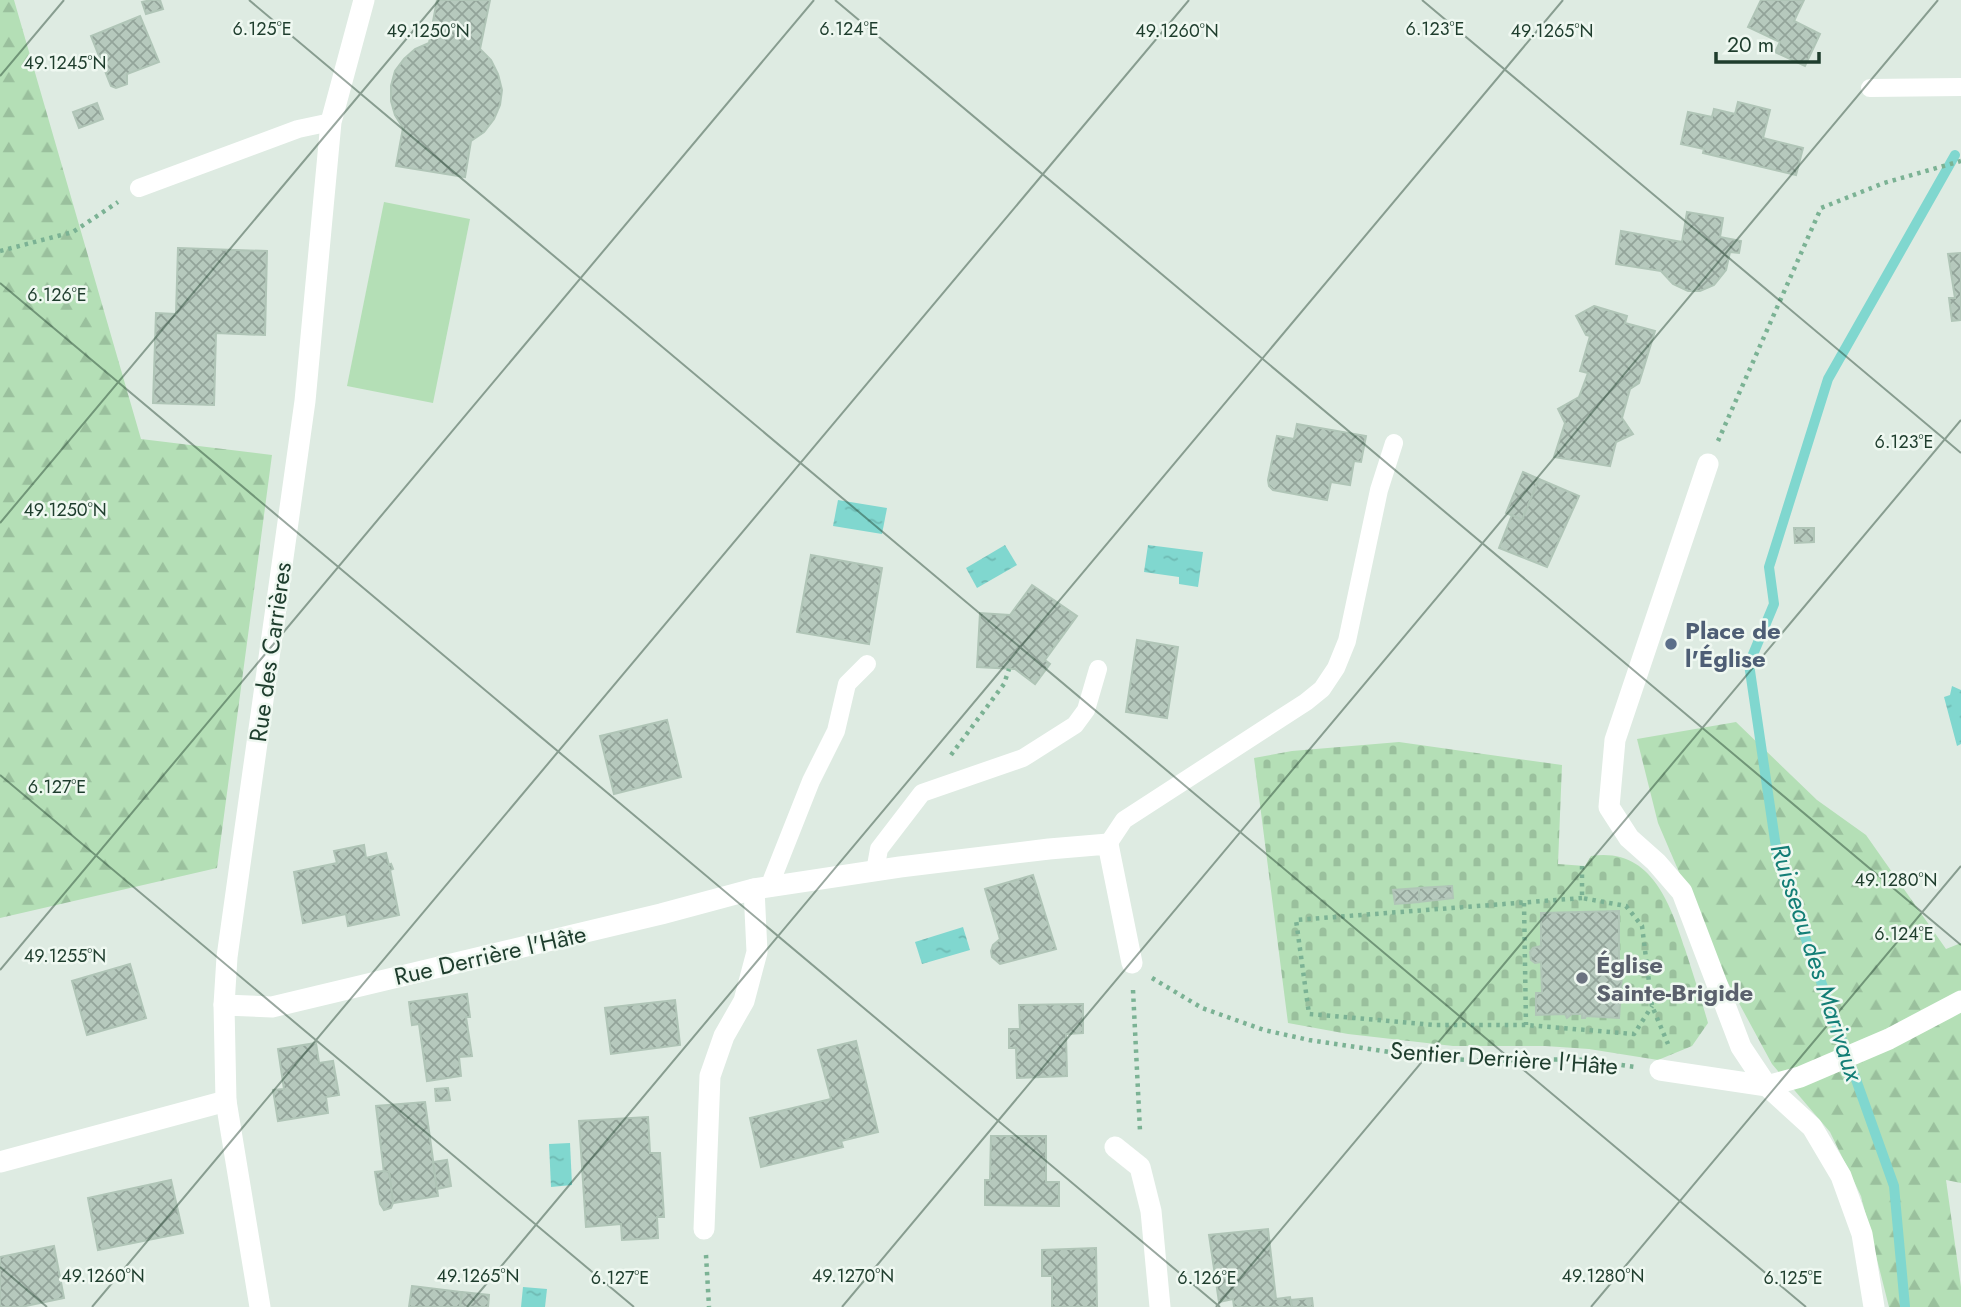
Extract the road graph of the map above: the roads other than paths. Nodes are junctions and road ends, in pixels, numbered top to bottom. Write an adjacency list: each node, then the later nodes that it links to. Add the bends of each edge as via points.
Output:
1 (364, 0): 4 (street, Rue des Carrières)
2 (1961, 87): 3 (lane)
3 (1870, 88)
4 (331, 122): 5 (lane, via 298,129); 15 (street, Rue des Carrières, via 305,401)
5 (139, 188)
6 (1394, 443): 10 (lane, via 1379,490 1347,641 1322,689 1124,820)
7 (1707, 464): 17 (street, via 1615,740 1609,807 1629,838 1682,892 1741,1047)
8 (867, 664): 12 (lane, via 846,684 836,731)
9 (1098, 669): 11 (lane, via 1086,710 1075,725 1023,758 922,793 878,849)
10 (1108, 844): 11 (street, Rue Derrière l'Hâte); 13 (street)
11 (874, 871): 12 (street, Rue Derrière l'Hâte)
12 (761, 888): 15 (street, Rue Derrière l'Hâte, via 272,1007); 21 (street, via 757,952 744,1001 724,1036 710,1076)
13 (1132, 963)
14 (1961, 1001): 17 (street, via 1889,1040)
15 (224, 1005): 18 (street, Rue des Carrières)
16 (1670, 1071): 17 (street)
17 (1768, 1086): 24 (street, via 1812,1128 1841,1176 1862,1234)
18 (226, 1101): 20 (street); 22 (street, Rue des Carrières)
19 (1115, 1147): 23 (street, via 1140,1167 1151,1211)
20 (0, 1162)
21 (704, 1229)
22 (260, 1307)
23 (1160, 1307)
24 (1874, 1307)

